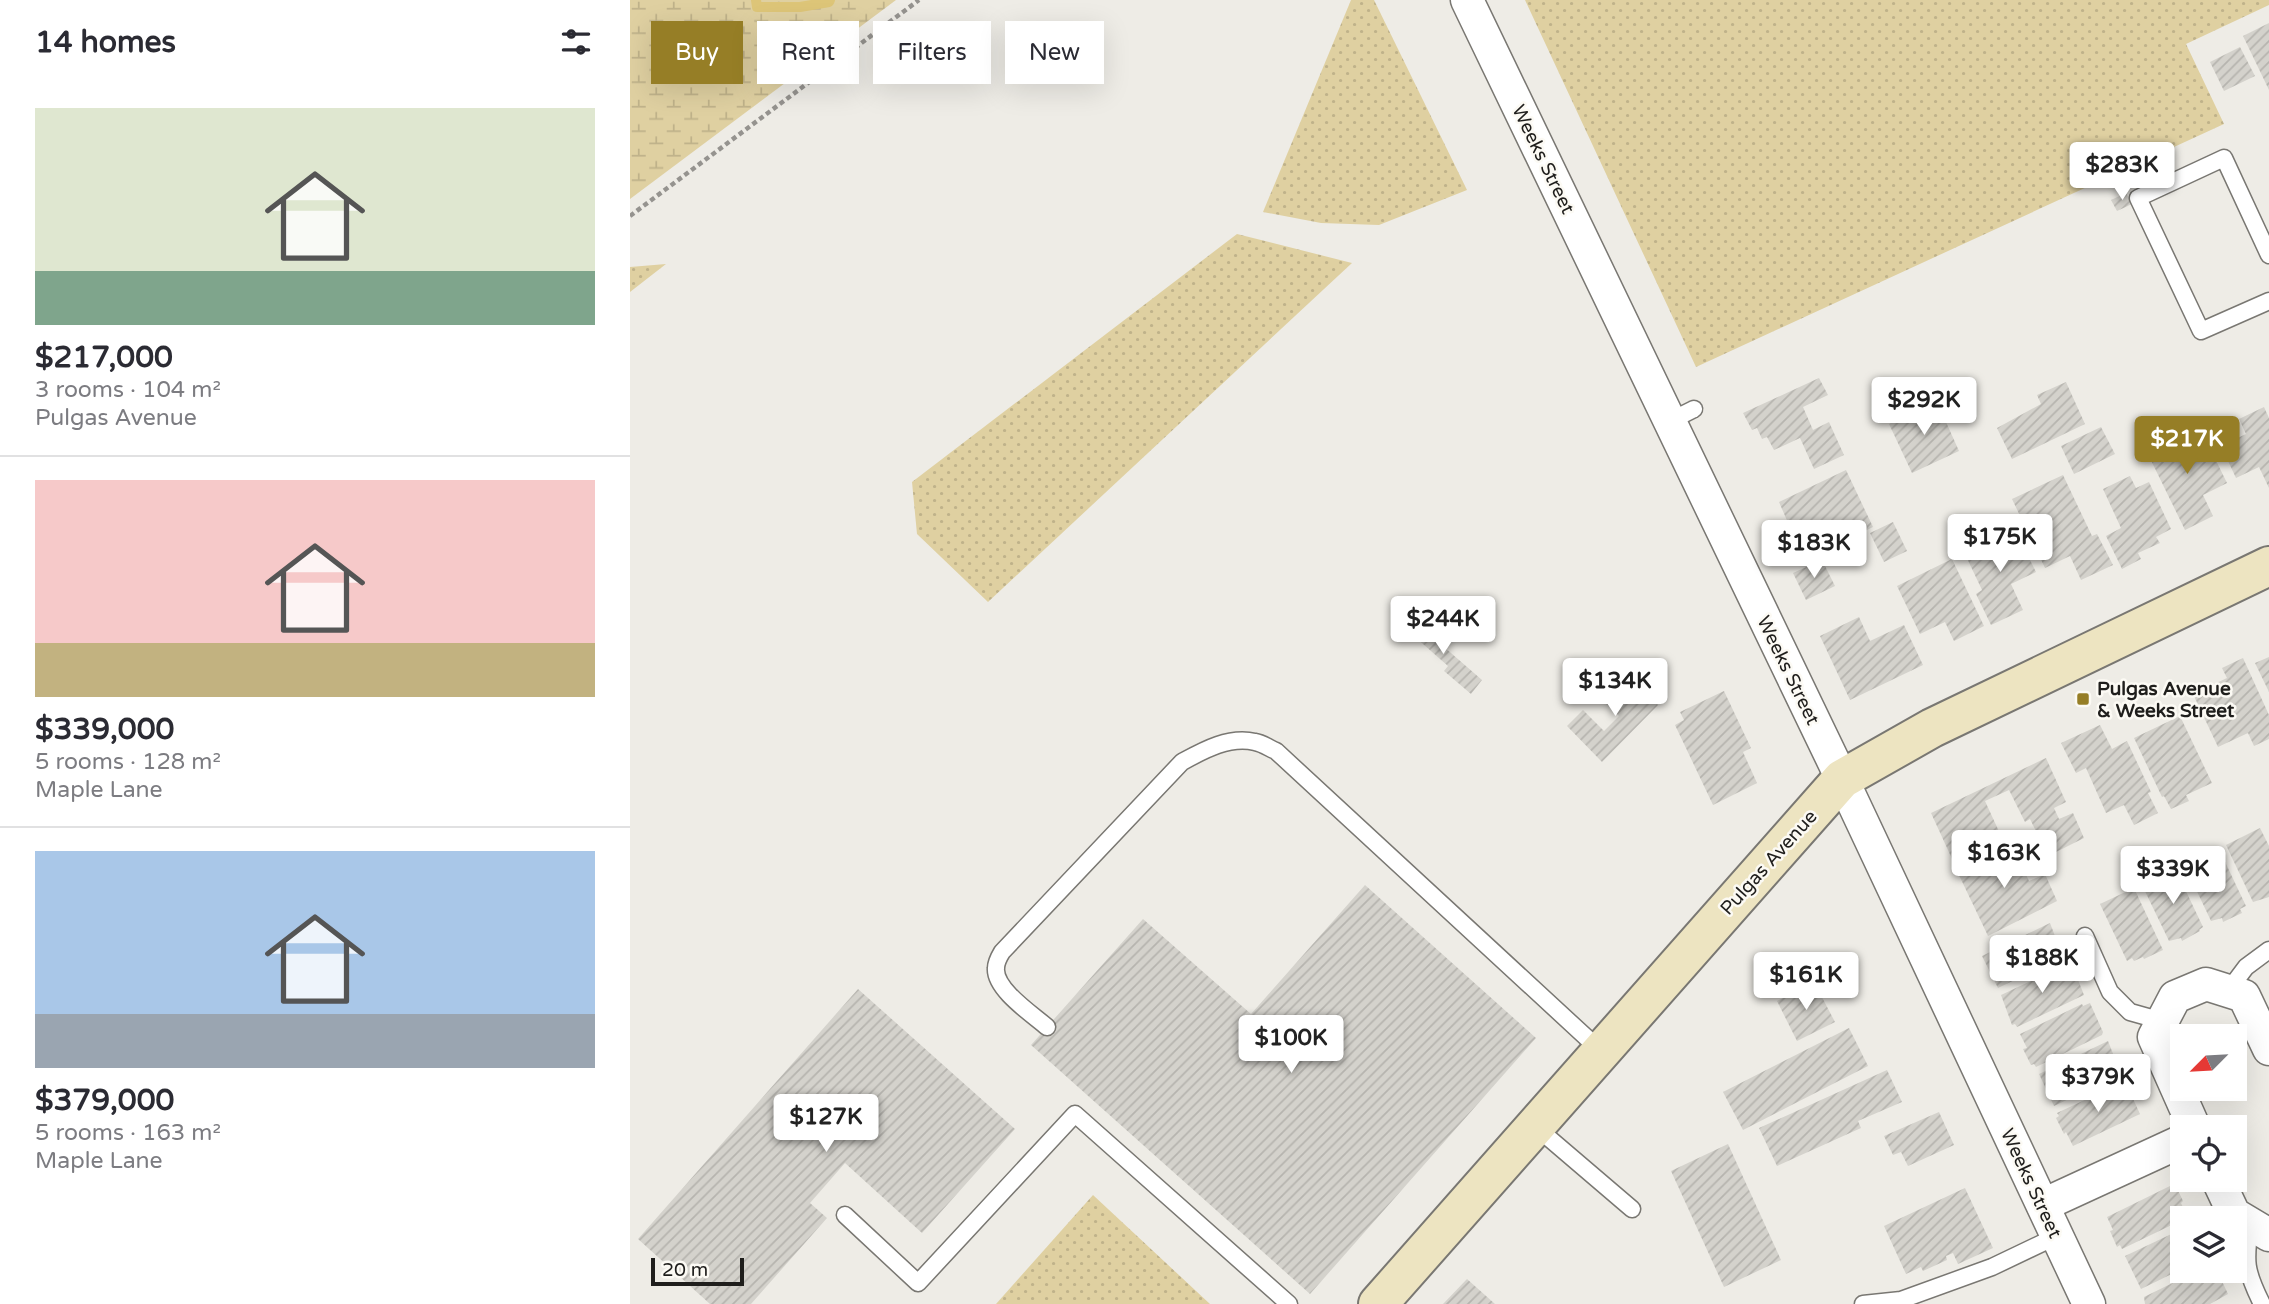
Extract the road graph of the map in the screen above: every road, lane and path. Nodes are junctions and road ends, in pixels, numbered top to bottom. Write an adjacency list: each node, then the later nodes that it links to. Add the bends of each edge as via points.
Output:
1 (919, 0): 3 (path)
2 (1467, 0): 7 (street, Weeks Street, via 1682,415)
3 (630, 216)
4 (2269, 255): 5 (lane, via 2224,158 2138,198 2201,331)
5 (2269, 301)
6 (2269, 566): 7 (street, Pulgas Avenue, via 1932,728)
7 (1842, 779): 14 (street, Pulgas Avenue); 19 (street, Weeks Street)
8 (2085, 936): 11 (lane, via 2110,992 2130,1012)
9 (2269, 950): 10 (lane, via 2246,967)
10 (2228, 991): 11 (street, via 2206,984 2175,997); 13 (street, via 2244,996)
11 (2162, 1021): 15 (street, via 2154,1037)
12 (1047, 1027): 14 (lane, via 1002,988 996,965 1002,952 1182,762 1223,743 1255,742 1276,751)
13 (2269, 1049)
14 (1601, 1051): 16 (street, Pulgas Avenue)
15 (2189, 1115)
16 (1536, 1126): 20 (lane); 25 (street, Pulgas Avenue)
17 (2170, 1147): 19 (street)
18 (2224, 1192): 22 (street, via 2234,1214)
19 (2043, 1205): 23 (street, Weeks Street)
20 (1632, 1209)
21 (845, 1215): 24 (lane, via 918,1283 1075,1114)
22 (2260, 1230): 28 (lane, via 2246,1254 2249,1277)
23 (2057, 1236): 26 (lane, via 1901,1300); 27 (street, Weeks Street)
24 (1289, 1304)
25 (1378, 1304)
26 (1863, 1304)
27 (2089, 1304)
28 (2262, 1304)

